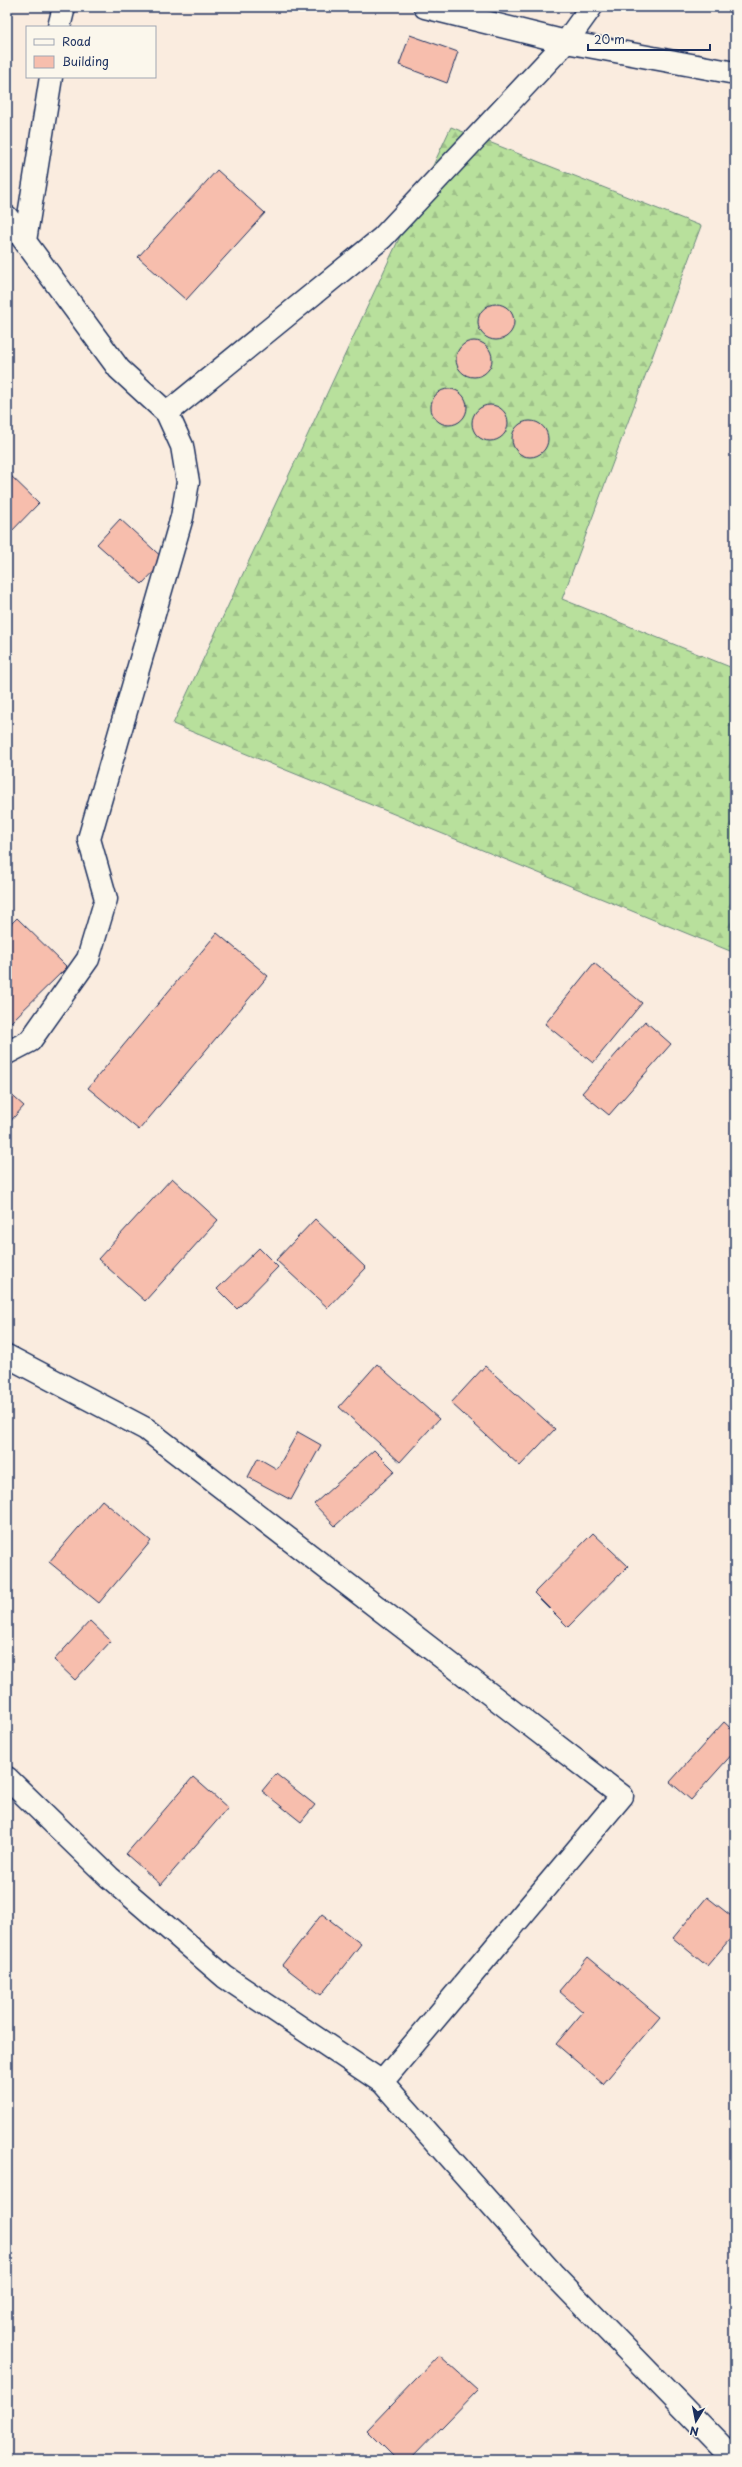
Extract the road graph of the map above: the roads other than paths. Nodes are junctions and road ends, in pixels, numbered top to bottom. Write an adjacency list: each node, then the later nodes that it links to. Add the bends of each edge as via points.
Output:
1 (64, 7): 4 (street)
2 (425, 7): 5 (street)
3 (591, 7): 5 (street)
4 (60, 26)
5 (566, 42): 6 (street); 10 (street, via 382,238)
6 (735, 73)
7 (51, 78): 9 (street)
8 (7, 218): 9 (street)
9 (25, 241): 10 (street, via 119,369)
10 (167, 413): 11 (street, via 182,446 188,482 182,517 89,839 106,899 88,960 30,1041)
11 (7, 1053)
12 (7, 1356): 14 (street, via 146,1429 622,1796)
13 (7, 1778): 14 (street, via 109,1877 225,1976)
14 (382, 2082): 15 (street, via 554,2275)
15 (734, 2460)

